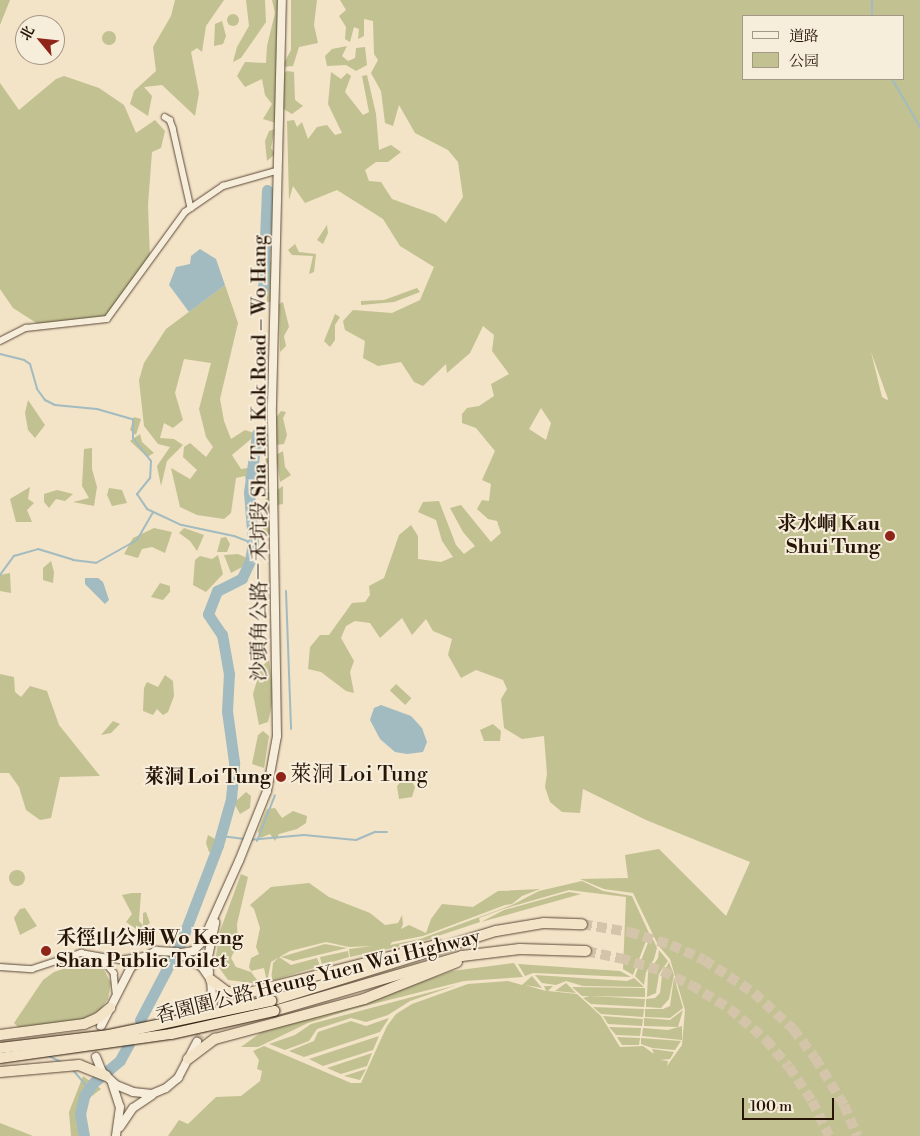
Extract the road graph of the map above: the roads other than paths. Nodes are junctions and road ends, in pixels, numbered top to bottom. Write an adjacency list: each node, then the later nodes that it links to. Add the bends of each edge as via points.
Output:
1 (282, 0): 3 (main road, 沙頭角公路－禾坑段 Sha Tau Kok Road – Wo Hang)
2 (165, 118): 4 (street, via 170,120 173,128)
3 (276, 170): 4 (street, via 223,186); 6 (main road, 沙頭角公路－禾坑段 Sha Tau Kok Road – Wo Hang, via 272,405 278,723 269,783)
4 (191, 208): 5 (street, via 163,239 107,319 26,328)
5 (0, 340)
6 (220, 904): 13 (main road, 沙頭角公路－禾坑段 Sha Tau Kok Road – Wo Hang, via 203,941); 15 (main road, 沙頭角公路－禾坑段 Sha Tau Kok Road – Wo Hang, via 208,952)
7 (582, 924): 8 (highway, 香園圍公路 Heung Yuen Wai Highway, via 530,925)
8 (460, 942): 15 (highway, via 415,949 248,993 227,992); 18 (highway, 香園圍公路 Heung Yuen Wai Highway)
9 (586, 951): 10 (highway, 香園圍公路 Heung Yuen Wai Highway)
10 (486, 952): 18 (highway, 香園圍公路 Heung Yuen Wai Highway, via 438,961); 25 (highway, via 374,996 212,1040)
11 (146, 954): 12 (street, via 119,960); 13 (main road, via 167,950); 16 (main road, via 131,967)
12 (97, 955): 14 (street, via 82,953 32,969); 16 (street, via 114,973)
13 (192, 955): 15 (main road)
14 (0, 967)
15 (210, 978): 17 (main road, 沙頭角公路－禾坑段 Sha Tau Kok Road – Wo Hang)
16 (116, 996): 19 (main road)
17 (213, 1006)
18 (273, 1006): 23 (highway, 香園圍公路 Heung Yuen Wai Highway, bridge, via 109,1035); 24 (highway, 香園圍公路 Heung Yuen Wai Highway, bridge, via 171,1034)
19 (110, 1008): 20 (main road); 21 (highway, via 89,1022)
20 (101, 1026)
21 (0, 1035)
22 (197, 1042): 25 (main road)
23 (0, 1048)
24 (0, 1058)
25 (188, 1059): 28 (main road, via 174,1082)
26 (0, 1072): 27 (highway, via 97,1064)
27 (112, 1082): 28 (main road, via 138,1093); 29 (main road, via 120,1107)
28 (156, 1093): 29 (main road, via 133,1108)
29 (117, 1133)

